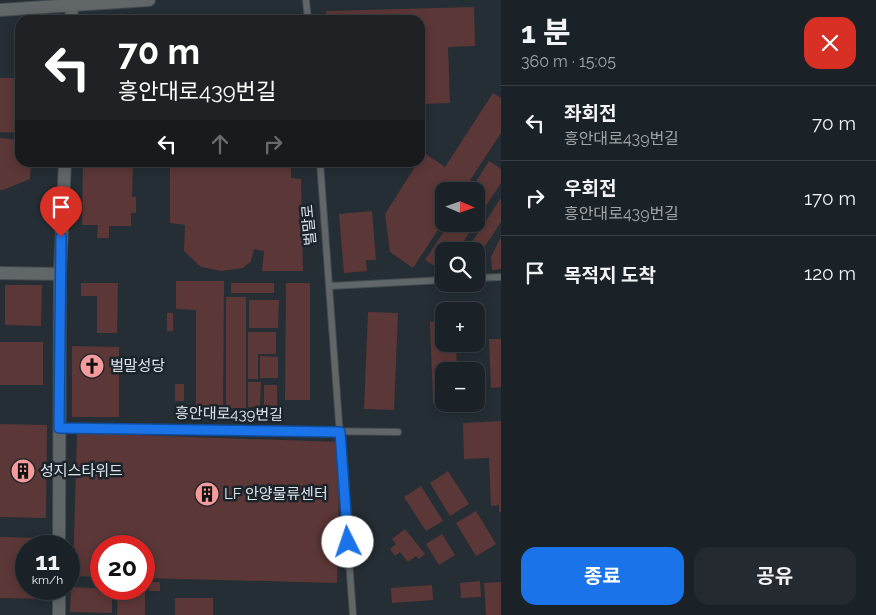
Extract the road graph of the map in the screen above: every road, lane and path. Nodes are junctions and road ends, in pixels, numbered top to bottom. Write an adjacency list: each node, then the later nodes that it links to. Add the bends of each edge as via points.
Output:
1 (149, 0): 3 (street)
2 (306, 0): 6 (lane)
3 (72, 4): 4 (street); 5 (street)
4 (0, 10)
5 (71, 15)
6 (308, 15)
7 (65, 167): 10 (street)
8 (320, 167): 14 (lane, 벌말로)
9 (0, 273): 10 (street)
10 (60, 274): 15 (street)
11 (501, 277): 12 (lane)
12 (485, 278)
13 (435, 280): 14 (lane)
14 (330, 286): 16 (lane, 벌말로)
15 (59, 428): 16 (lane, 흥안대로439번길); 18 (street)
16 (340, 432): 17 (lane, 흥안대로439번길); 21 (lane, 벌말로)
17 (398, 432)
18 (59, 535)
19 (58, 600): 20 (street)
20 (58, 615)
21 (353, 615)

